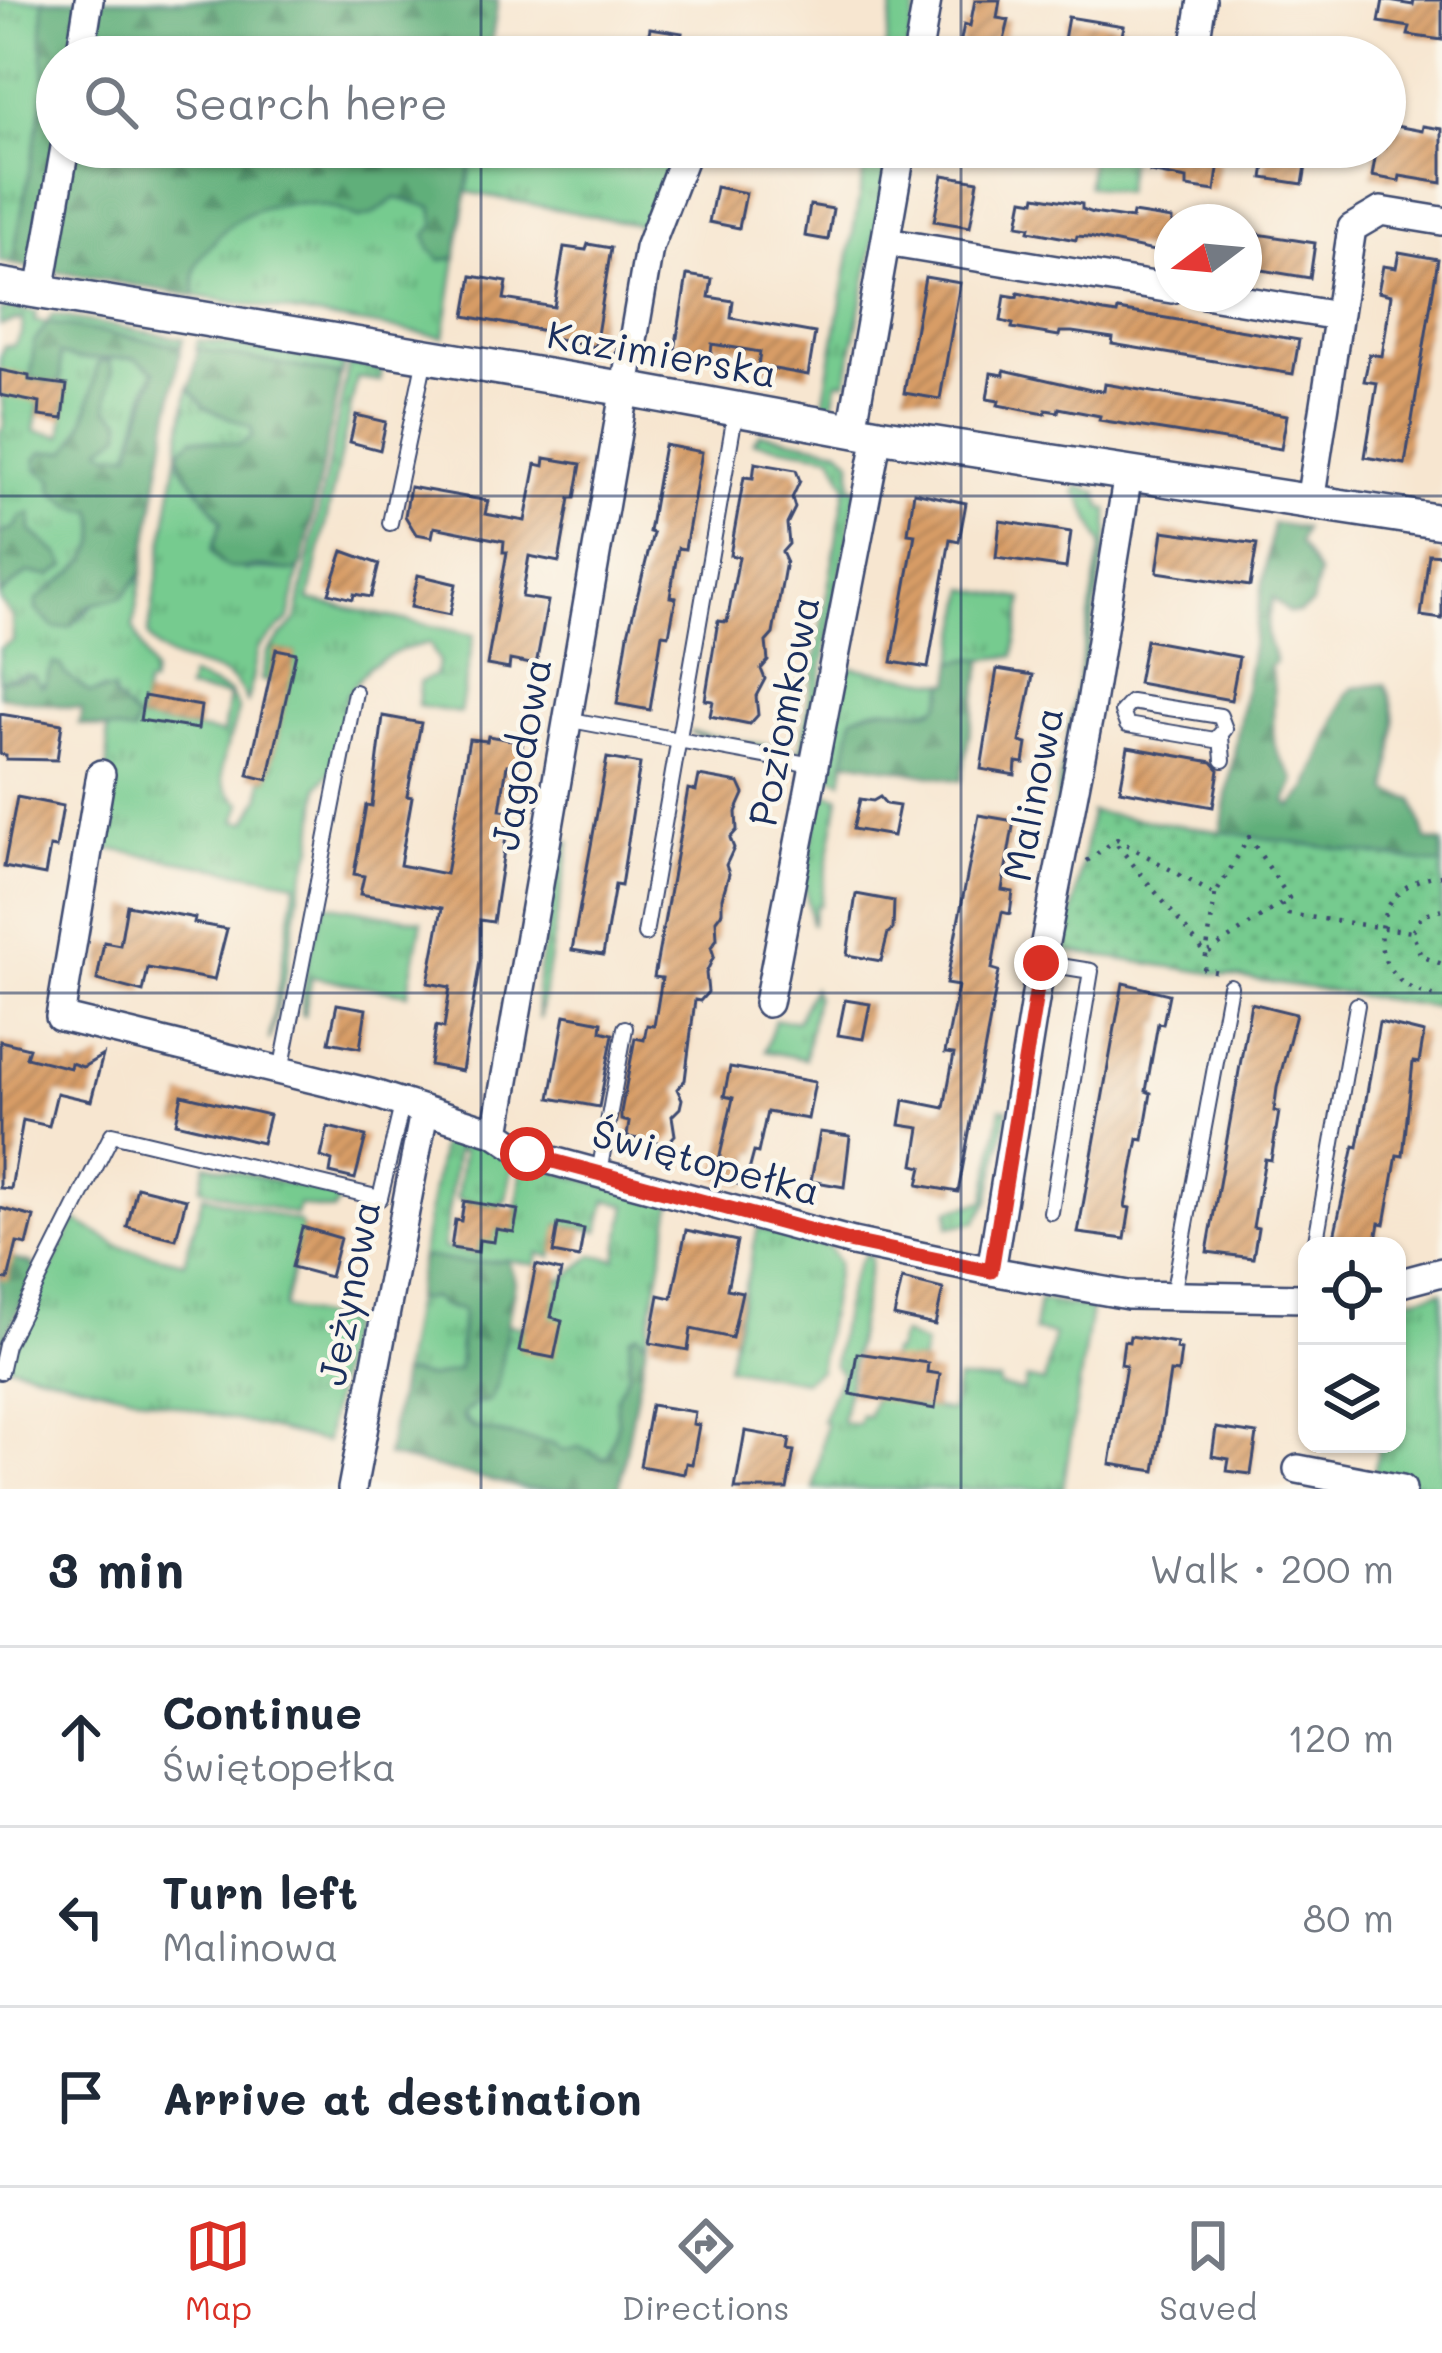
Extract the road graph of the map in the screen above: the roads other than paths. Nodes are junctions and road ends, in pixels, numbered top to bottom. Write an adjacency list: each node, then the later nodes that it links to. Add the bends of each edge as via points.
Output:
1 (89, 0): 4 (street)
2 (927, 0): 5 (street)
3 (1202, 0): 6 (street)
4 (83, 36)
5 (921, 36)
6 (1196, 36)
7 (61, 168): 14 (street)
8 (680, 168): 18 (street, Jagodowa, via 649,248)
9 (898, 168): 11 (street, Poziomkowa)
10 (1442, 221): 16 (street, via 1381,211 1352,228)
11 (886, 242): 13 (street); 20 (street, Poziomkowa)
12 (0, 285): 14 (street, Kazimierska)
13 (1154, 286)
14 (40, 292): 17 (street, Kazimierska)
15 (1262, 304): 16 (street)
16 (1338, 316): 22 (street)
17 (426, 356): 18 (street, Kazimierska); 24 (lane)
18 (626, 389): 19 (street, Kazimierska); 27 (street, Jagodowa)
19 (736, 409): 20 (street, Kazimierska); 30 (lane)
20 (865, 433): 21 (street, Kazimierska); 32 (street, Poziomkowa)
21 (1128, 474): 22 (street, Kazimierska); 26 (street, Malinowa)
22 (1310, 502): 23 (street, Kazimierska)
23 (1442, 522)
24 (390, 523)
25 (355, 692): 40 (lane)
26 (1089, 715): 28 (lane); 35 (street, Malinowa)
27 (566, 719): 30 (lane); 42 (street, Jagodowa)
28 (1126, 725): 29 (lane); 29 (lane, via 1122,712 1131,702 1220,716)
29 (1221, 737): 31 (lane)
30 (678, 740): 32 (lane); 34 (lane)
31 (1223, 760)
32 (812, 765): 37 (street, Poziomkowa)
33 (100, 774): 40 (street, Świętopełka, via 60,1016)
34 (645, 934)
35 (1041, 963): 44 (lane, via 1091,971); 46 (street, Malinowa)
36 (1230, 986): 49 (lane)
37 (768, 1003)
38 (1357, 1005): 45 (lane)
39 (625, 1028): 43 (lane)
40 (280, 1071): 41 (street, Świętopełka)
41 (413, 1108): 42 (street, Świętopełka); 51 (lane, via 380,1198 112,1134); 53 (street, Jeżynowa)
42 (496, 1133): 43 (street, Świętopełka, via 527,1154)
43 (599, 1173): 46 (street, Świętopełka)
44 (1051, 1212)
45 (1317, 1237)
46 (991, 1271): 49 (street, Świętopełka, via 1103,1292)
47 (1442, 1273): 48 (street)
48 (1406, 1282)
49 (1173, 1295): 50 (street, Świętopełka)
50 (1298, 1296)
51 (0, 1372)
52 (1298, 1469): 54 (street)
53 (352, 1489)
54 (1402, 1489)

